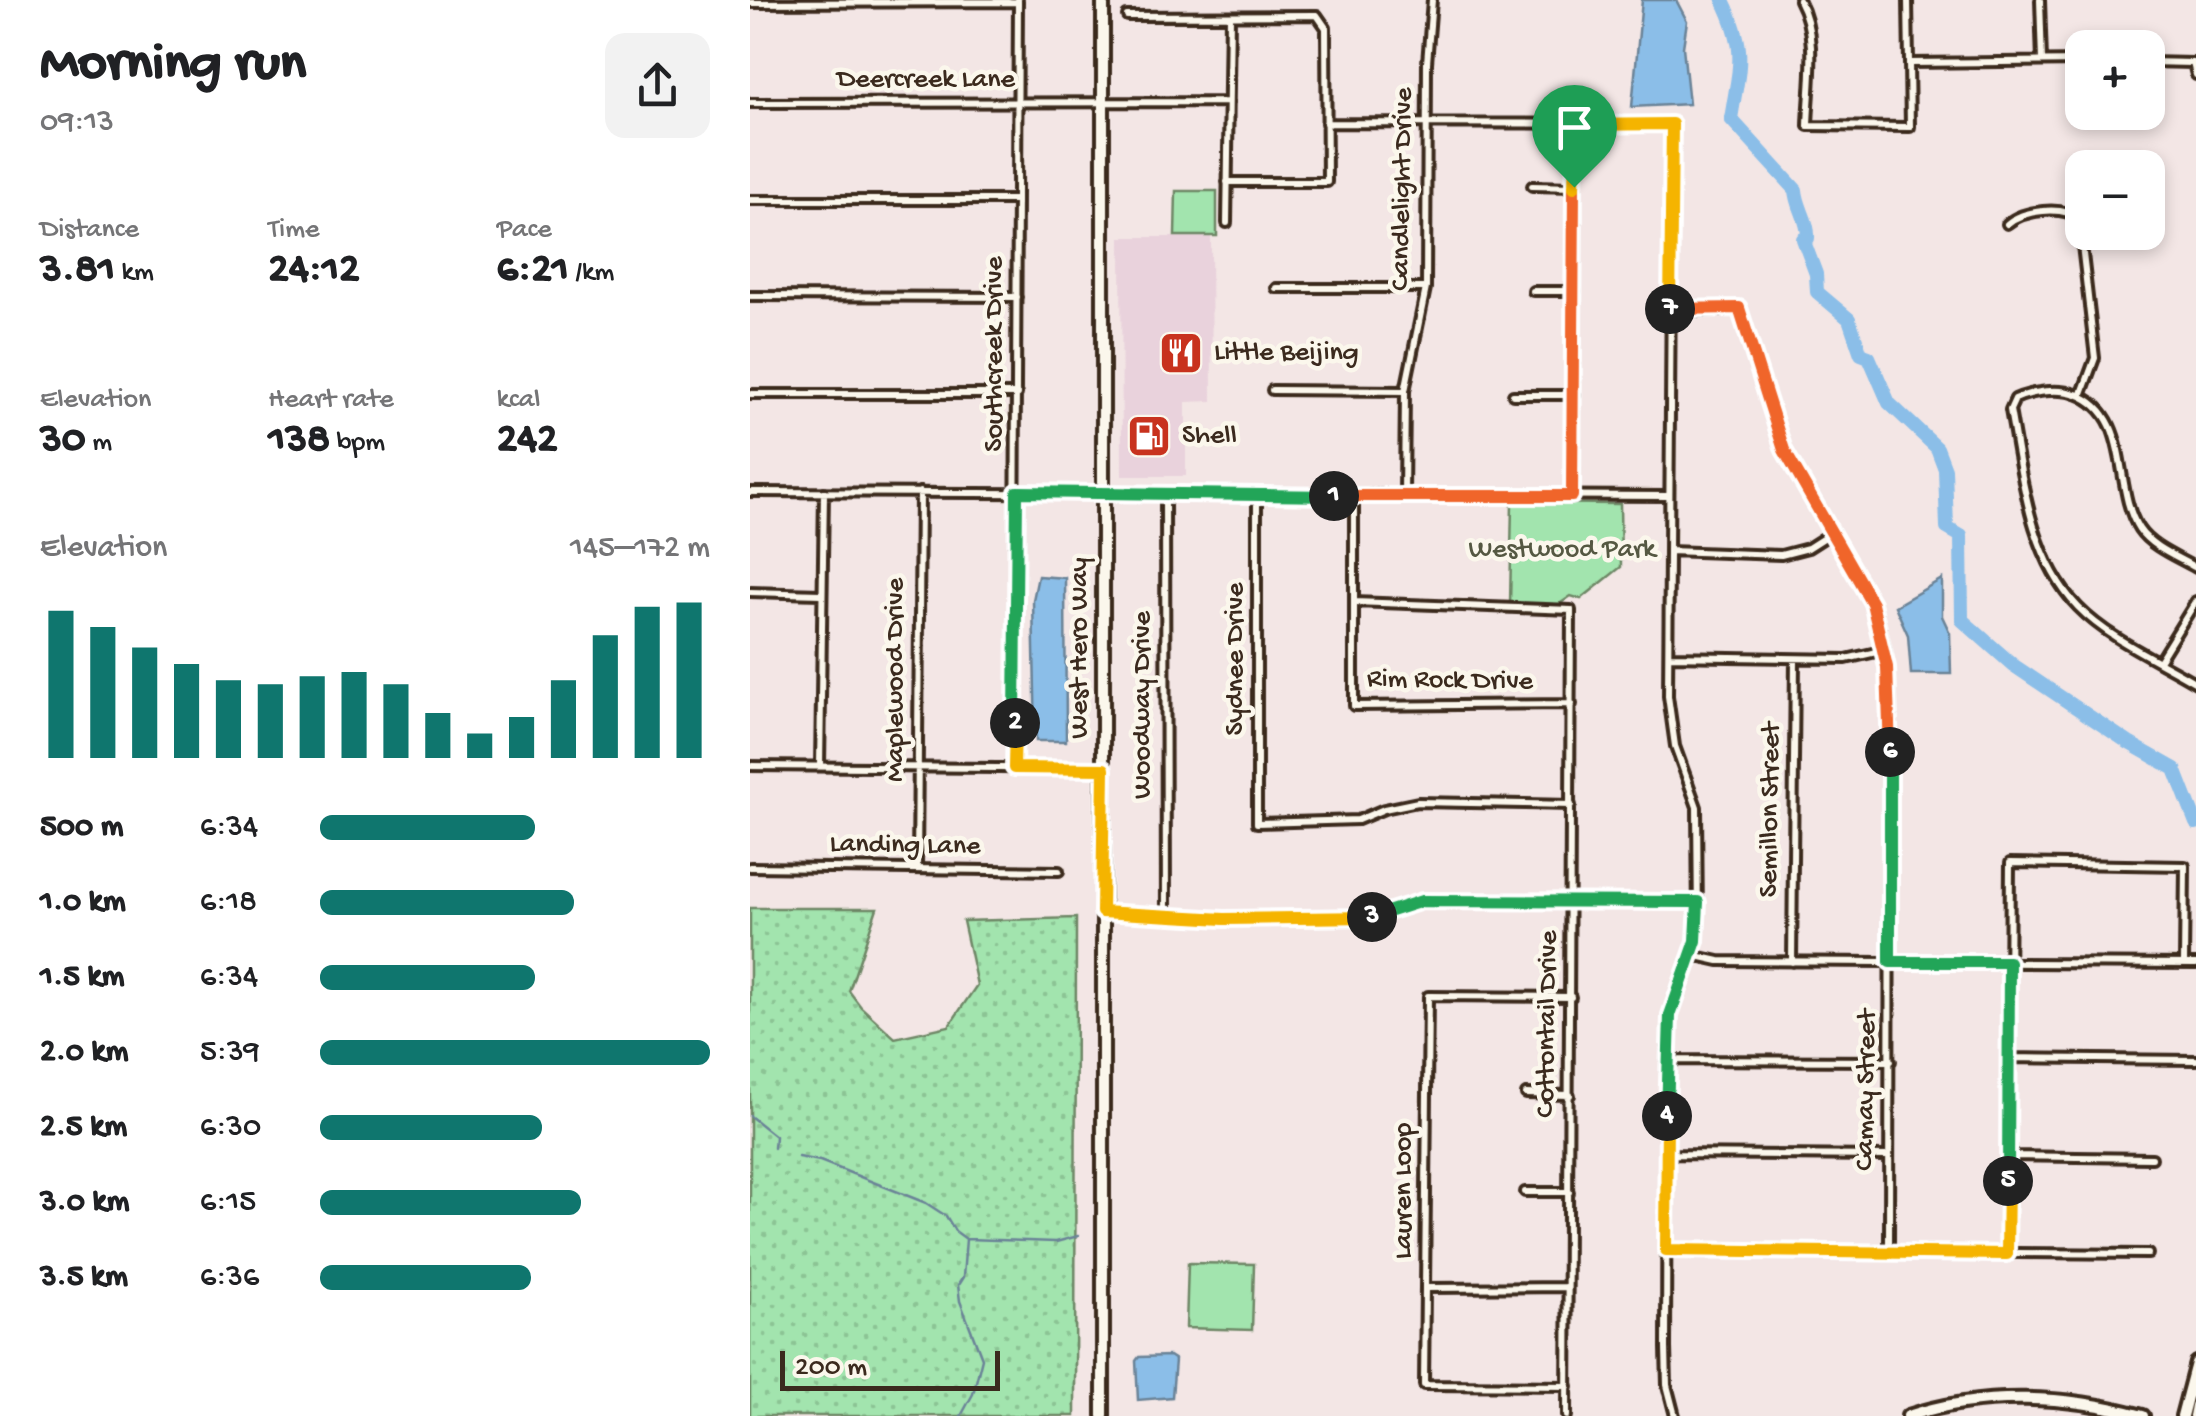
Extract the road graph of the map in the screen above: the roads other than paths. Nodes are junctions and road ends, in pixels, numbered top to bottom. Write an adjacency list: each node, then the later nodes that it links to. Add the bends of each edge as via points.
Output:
1 (1102, 0): 18 (main road, West Hero Way)
2 (1432, 0): 20 (street, Candlelight Drive)
3 (1799, 0): 13 (street, via 1810,37 1808,126 1910,127)
4 (1908, 0): 13 (street)
5 (2040, 0): 10 (street)
6 (1018, 1): 7 (street); 15 (street, Southcreek Drive)
7 (750, 3)
8 (1127, 16): 9 (street)
9 (1230, 16): 16 (street); 19 (street, via 1317,15 1326,28)
10 (2042, 61): 11 (street); 13 (street)
11 (2065, 61)
12 (2165, 62): 14 (street, via 2194,62)
13 (1910, 63)
14 (2196, 75)
15 (1019, 102): 17 (street, Deercreek Lane); 18 (street, Deercreek Lane); 26 (street, Southcreek Drive)
16 (1228, 102): 18 (street, Deercreek Lane); 22 (street)
17 (750, 103)
18 (1102, 105): 47 (main road, West Hero Way)
19 (1326, 123): 20 (street); 22 (street, via 1326,182)
20 (1426, 124): 21 (street); 30 (street, Candlelight Drive)
21 (1576, 125): 24 (street); 35 (street, via 1672,124)
22 (1227, 182): 27 (street)
23 (1532, 186): 24 (street)
24 (1574, 187): 32 (street)
25 (750, 200): 26 (street)
26 (1017, 200): 34 (street, Southcreek Drive)
27 (1226, 223)
28 (2007, 224): 42 (street, via 2024,214 2064,211 2079,220 2095,358)
29 (1276, 288): 30 (street)
30 (1426, 288): 37 (street, Candlelight Drive)
31 (1533, 290): 32 (street)
32 (1575, 291): 41 (street)
33 (750, 296): 34 (street)
34 (1017, 297): 39 (street, Southcreek Drive)
35 (1670, 312): 53 (street); 54 (street, Camay Street, via 1739,308 1784,450)
36 (1272, 390): 37 (street)
37 (1405, 391): 51 (street, Candlelight Drive)
38 (750, 394): 39 (street)
39 (1017, 394): 46 (street, Southcreek Drive)
40 (1513, 394): 41 (street)
41 (1575, 396): 52 (street)
42 (2081, 396): 56 (street, via 2110,424 2139,529); 64 (street, via 2061,390 2022,396 2012,405 2039,540 2055,577 2080,608)
43 (750, 492): 44 (street)
44 (824, 492): 45 (street); 58 (street)
45 (920, 492): 46 (street); 69 (street, Maplewood Drive)
46 (1017, 492): 47 (street); 70 (street, Southcreek Drive)
47 (1102, 494): 48 (street); 71 (main road, West Hero Way)
48 (1166, 494): 49 (street); 79 (street, Woodway Drive)
49 (1257, 496): 50 (street); 72 (street, Sydnee Drive, via 1257,823 1358,820 1418,802)
50 (1354, 496): 51 (street); 60 (street, Rim Rock Drive)
51 (1404, 496): 52 (street)
52 (1572, 496): 53 (street)
53 (1670, 496): 55 (street)
54 (1833, 532): 55 (street, via 1792,553); 61 (street, Camay Street, via 1872,603)
55 (1669, 552): 62 (street)
56 (2196, 568)
57 (750, 592): 58 (street)
58 (820, 594): 68 (street)
59 (2196, 601): 64 (street)
60 (1354, 602): 66 (street, Cottontail Drive, via 1571,610); 66 (street, Rim Rock Drive, via 1354,706)
61 (1885, 650): 63 (street, via 1846,659); 82 (street, Camay Street)
62 (1669, 656): 63 (street); 77 (street, via 1675,746 1696,807)
63 (1795, 658): 81 (street, Semillon Street)
64 (2160, 660): 65 (street)
65 (2196, 683)
66 (1572, 704): 72 (street, Cottontail Drive)
67 (750, 766): 68 (street)
68 (820, 766): 69 (street)
69 (918, 768): 70 (street); 74 (street, Maplewood Drive)
70 (1014, 768): 71 (street)
71 (1104, 769): 78 (main road, West Hero Way)
72 (1572, 804): 76 (street, Cottontail Drive)
73 (750, 866): 74 (street, Landing Lane)
74 (918, 868): 75 (street, Landing Lane)
75 (1059, 871)
76 (1572, 902): 77 (street); 79 (street, via 1422,901 1352,920); 86 (street, Cottontail Drive)
77 (1698, 902): 80 (street)
78 (1102, 912): 79 (street); 108 (main road, West Hero Way)
79 (1166, 916)
80 (1692, 955): 81 (street); 88 (street, via 1670,1015)
81 (1792, 962): 82 (street)
82 (1890, 962): 83 (street); 90 (street, Camay Street)
83 (2009, 962): 84 (street); 84 (street, via 2010,863 2185,866); 87 (street)
84 (2184, 963): 85 (street)
85 (2196, 964)
86 (1572, 996): 92 (street, Cottontail Drive); 104 (street, Lauren Loop, via 1428,996)
87 (2009, 1058): 89 (street); 95 (street)
88 (1667, 1060): 90 (street); 93 (street)
89 (2196, 1060)
90 (1890, 1061): 94 (street, Camay Street)
91 (1526, 1094): 92 (street)
92 (1570, 1095): 98 (street, Cottontail Drive)
93 (1667, 1154): 94 (street); 99 (street)
94 (1888, 1156): 100 (street, Camay Street)
95 (2008, 1156): 96 (street); 101 (street)
96 (2152, 1158)
97 (1525, 1192): 98 (street)
98 (1569, 1192): 103 (street, Cottontail Drive)
99 (1666, 1250): 100 (street); 110 (street, via 1668,1384)
100 (1889, 1254): 101 (street)
101 (2007, 1254): 102 (street)
102 (2148, 1254)
103 (1567, 1287): 104 (street); 106 (street, Cottontail Drive)
104 (1426, 1288): 106 (street, Lauren Loop, via 1424,1385)
105 (2196, 1363): 113 (main road)
106 (1568, 1386): 109 (street, Cottontail Drive)
107 (2196, 1406): 114 (main road)
108 (1103, 1416)
109 (1567, 1416)
110 (1675, 1416)
111 (1908, 1416): 112 (main road, via 2014,1398)
112 (2143, 1416)
113 (2182, 1416)
114 (2194, 1416)

